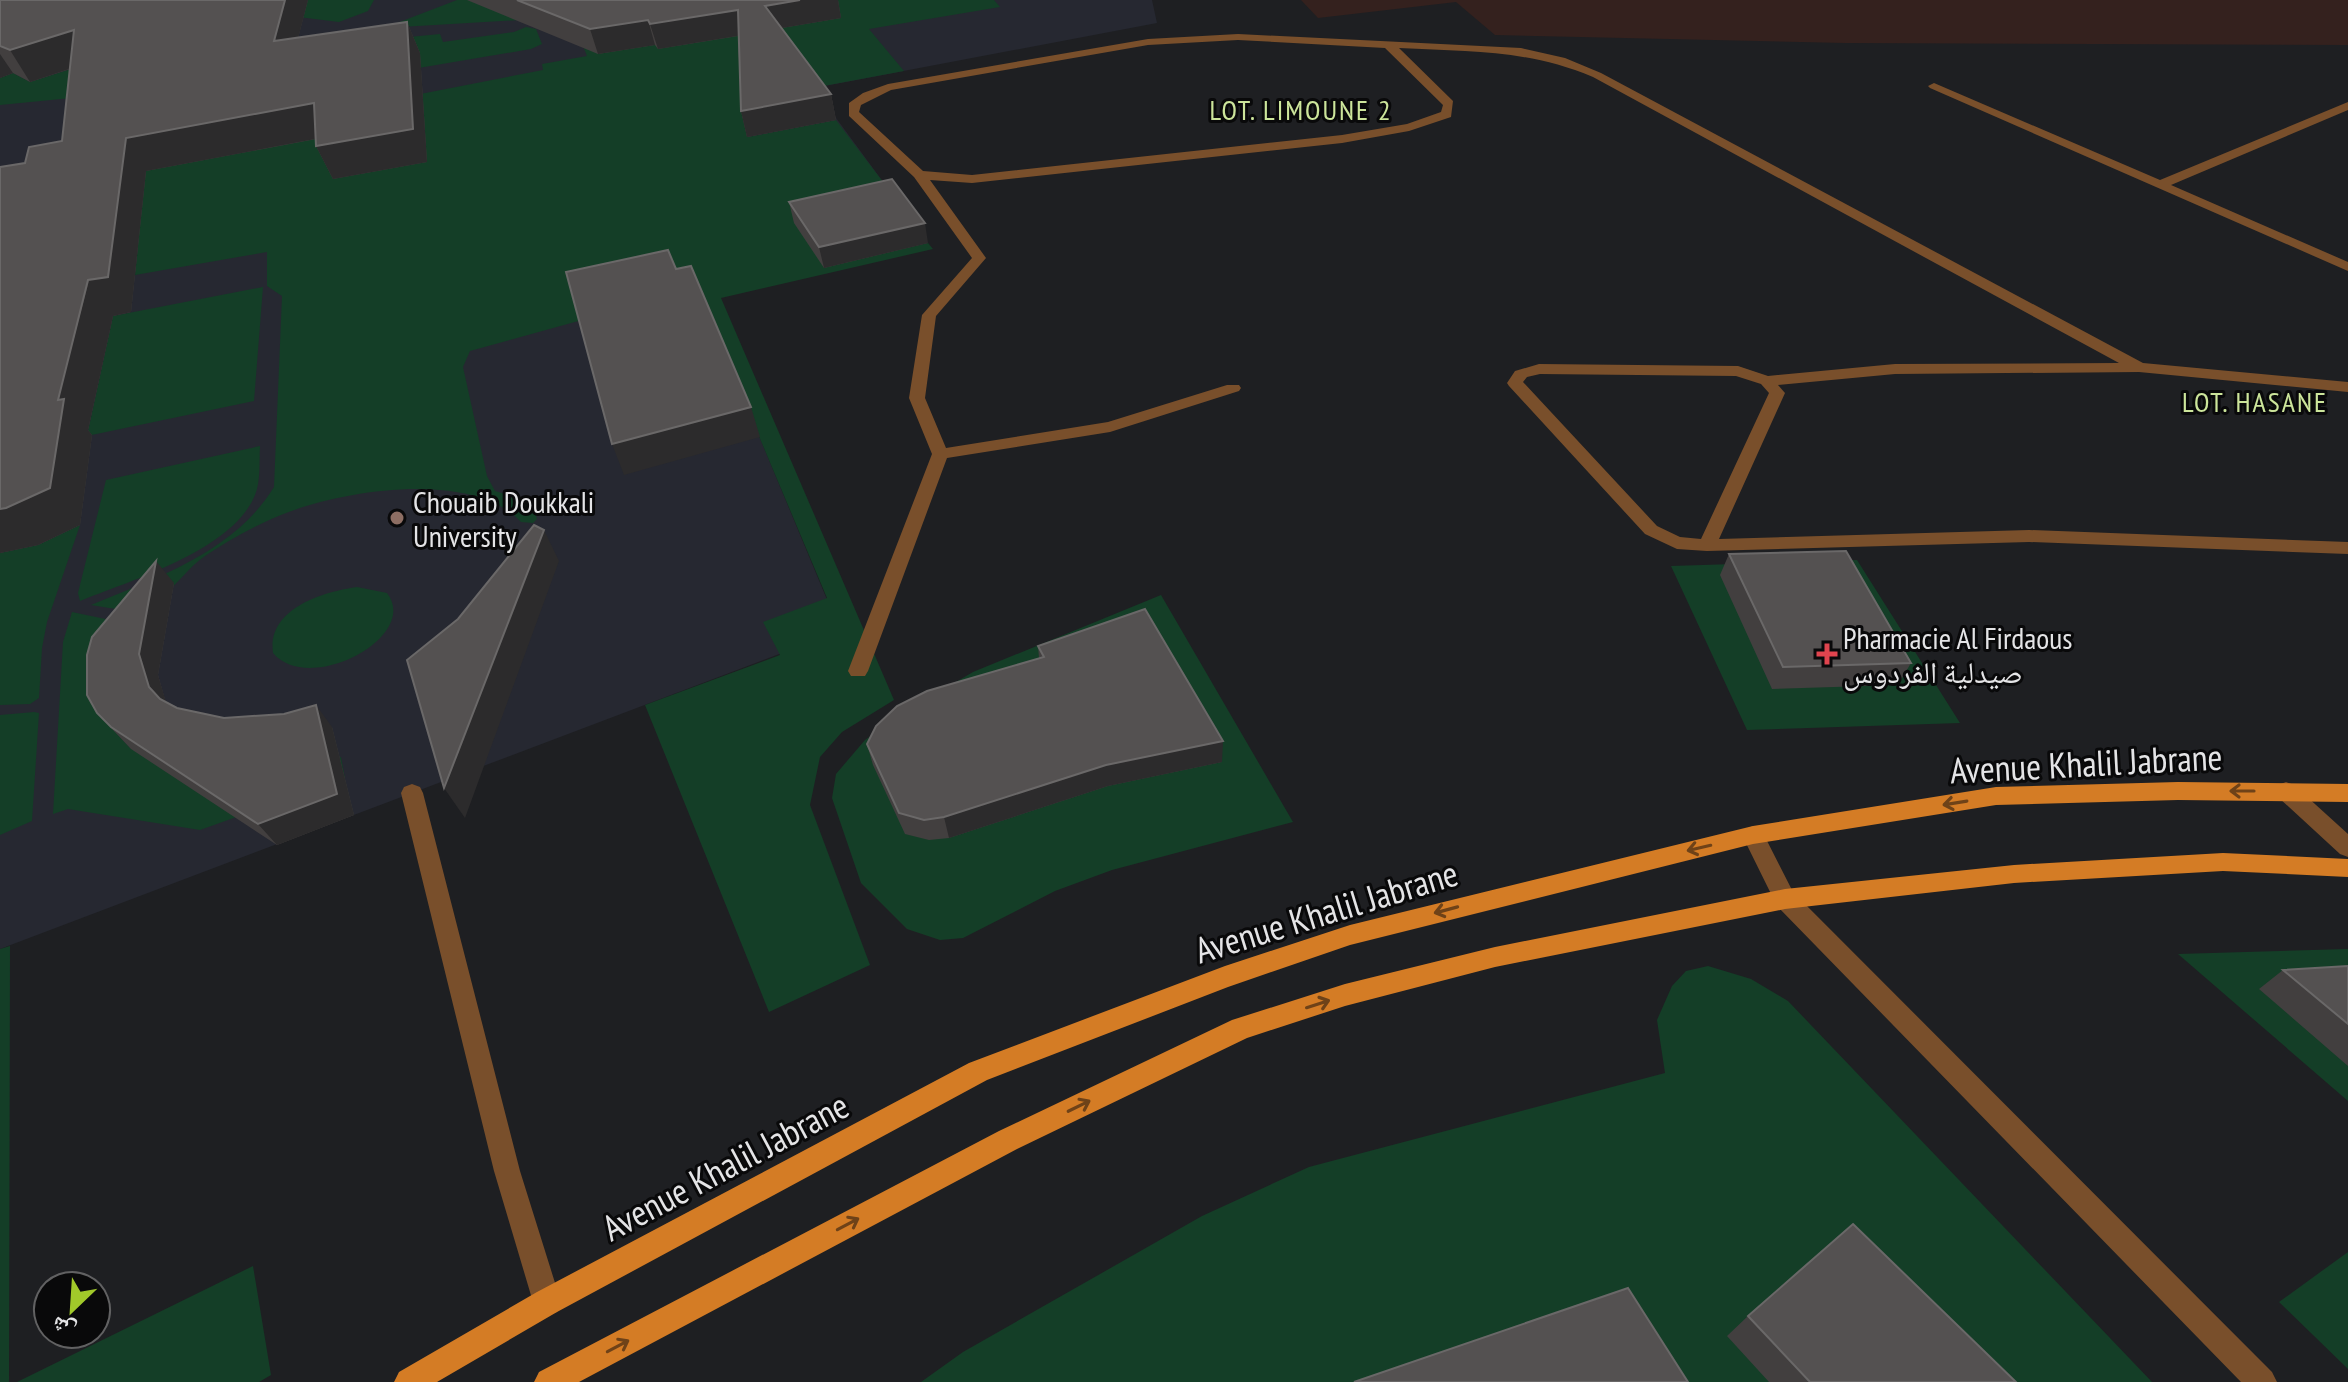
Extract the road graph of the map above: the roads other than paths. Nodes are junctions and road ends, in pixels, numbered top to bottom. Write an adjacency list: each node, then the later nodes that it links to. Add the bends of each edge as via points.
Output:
1 (1388, 44): 4 (street, via 1449,104 1447,114 1398,130 1327,141 972,179); 4 (street, via 1238,37 1148,42 888,87 855,103 853,113); 7 (street, via 1521,51 1597,75)
2 (1934, 86): 5 (street)
3 (2348, 106): 5 (street)
4 (919, 174): 11 (street, via 979,258 929,315 917,398)
5 (2161, 184): 6 (street)
6 (2348, 267)
7 (2139, 367): 8 (street, via 1895,369); 9 (street)
8 (1767, 381): 12 (street, via 1777,393); 12 (street, via 1738,371 1539,369 1521,374 1515,383 1651,530 1677,543)
9 (2348, 387)
10 (1233, 388): 11 (street, via 1110,427)
11 (940, 454): 14 (street)
12 (1707, 545): 13 (street, via 2029,536)
13 (2348, 548)
14 (858, 671)
15 (2286, 791): 17 (main road, Avenue Khalil Jabrane); 18 (main road, Avenue Khalil Jabrane, one-way to 18, via 1996,796); 19 (street)
16 (412, 793): 22 (street, via 507,1171)
17 (2348, 793)
18 (1753, 835): 21 (street); 22 (main road, Avenue Khalil Jabrane, one-way to 22, via 1350,935 1051,1042 978,1071)
19 (2348, 848)
20 (2348, 868): 21 (main road, via 2223,862 2014,874)
21 (1785, 899): 24 (main road, one-way to 21, via 1008,1140 1241,1028 1495,957); 25 (street)
22 (547, 1302): 23 (main road, Avenue Khalil Jabrane)
23 (409, 1382)
24 (549, 1382)
25 (2262, 1382)

